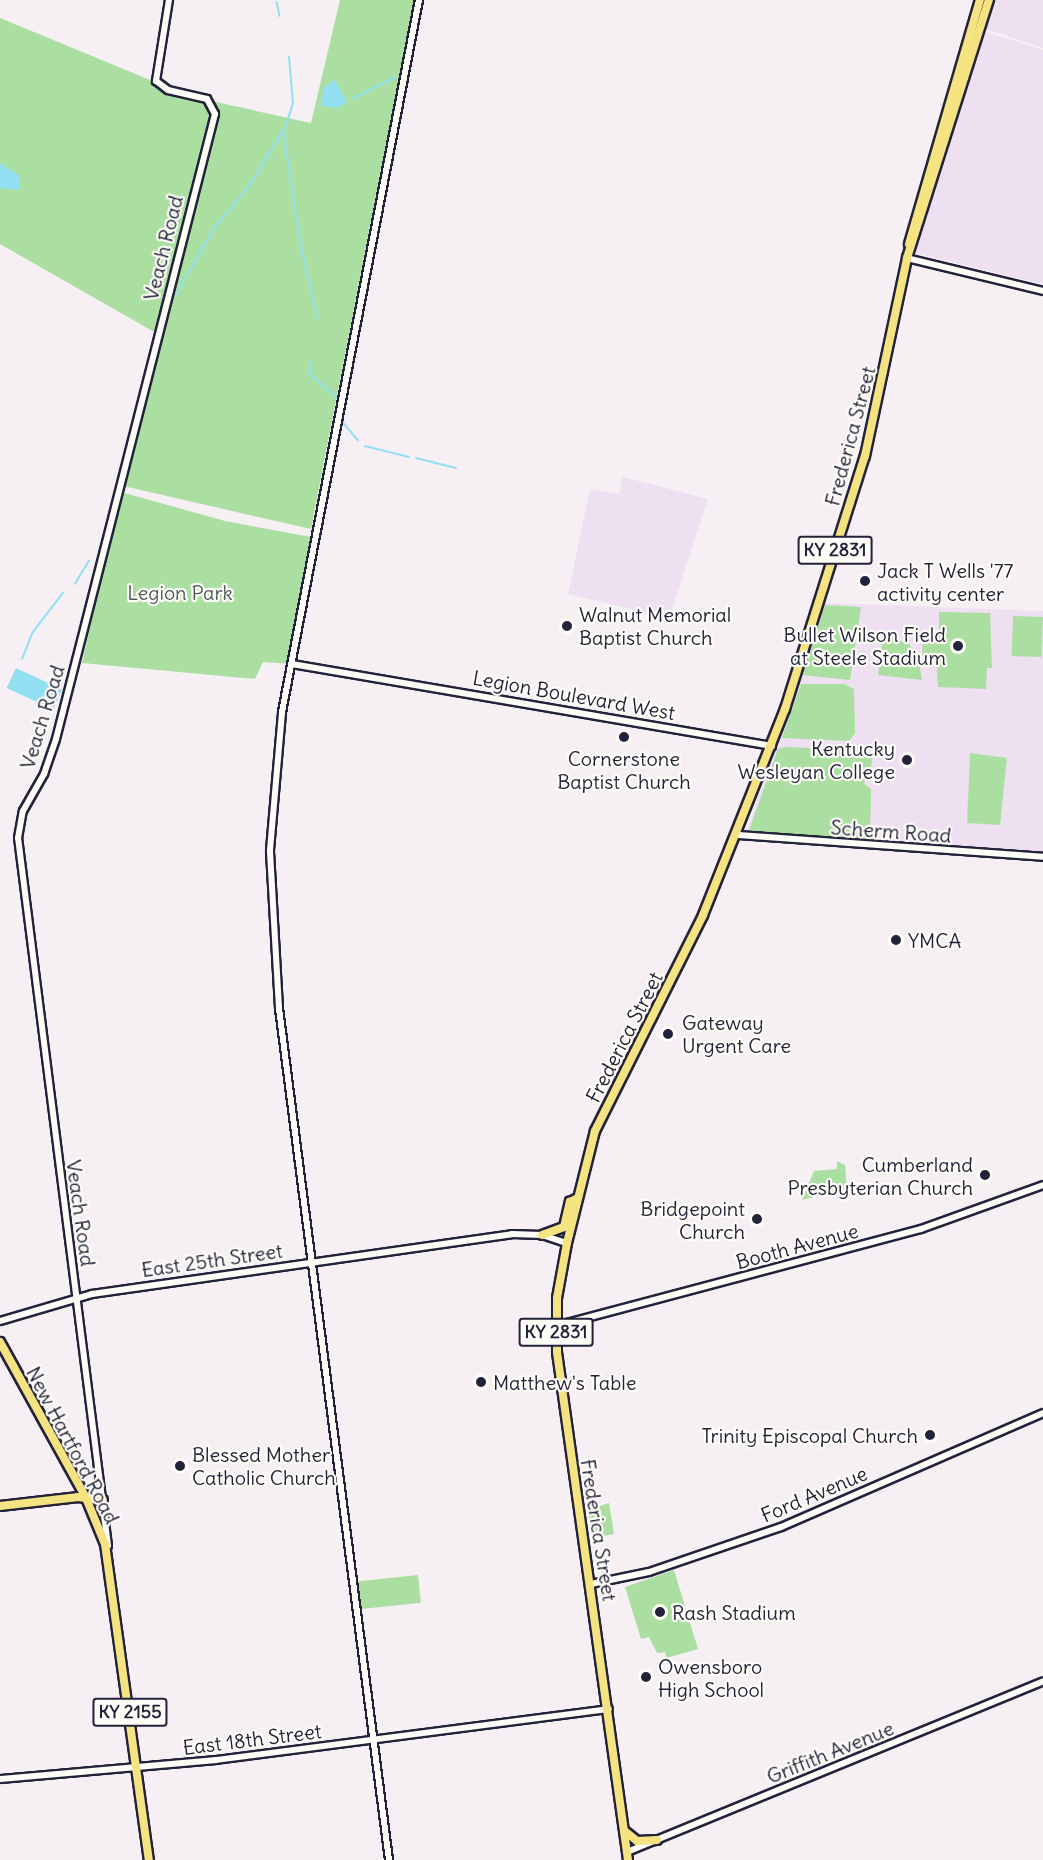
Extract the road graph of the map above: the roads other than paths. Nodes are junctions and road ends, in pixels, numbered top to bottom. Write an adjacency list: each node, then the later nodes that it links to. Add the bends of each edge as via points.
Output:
1 (169, 0): 16 (street, Veach Road, via 156,81 168,90 207,99 215,114 58,728 44,774 23,811 18,838)
2 (419, 0): 7 (street)
3 (980, 0): 5 (main road, Frederica Street / KY 2831, via 910,228)
4 (989, 0): 5 (main road, Frederica Street / KY 2831)
5 (907, 258): 6 (street); 8 (main road, Frederica Street / KY 2831, via 865,456)
6 (1043, 291)
7 (292, 664): 8 (street, Legion Boulevard West); 15 (street, via 273,780 271,919)
8 (772, 746): 9 (main road, Frederica Street / KY 2831)
9 (738, 835): 10 (street, Scherm Road); 12 (main road, Frederica Street / KY 2831, via 595,1131)
10 (1043, 857)
11 (1043, 1185): 18 (street, Booth Avenue, via 921,1229)
12 (576, 1199): 13 (main road, via 570,1202 564,1227); 14 (main road, Frederica Street / KY 2831)
13 (542, 1235): 14 (street, East 25th Street); 15 (street, East 25th Street, via 519,1233)
14 (567, 1243): 18 (main road, Frederica Street / KY 2831)
15 (313, 1263): 16 (street, East 25th Street); 28 (street)
16 (76, 1297): 17 (street, East 25th Street); 21 (street, Veach Road)
17 (0, 1321)
18 (556, 1326): 25 (main road, Frederica Street / KY 2831)
19 (0, 1342): 22 (main road, New Hartford Road / KY 2155)
20 (1043, 1413): 25 (street, Ford Avenue, via 781,1527 649,1572)
21 (102, 1497): 22 (main road); 24 (street, Veach Road)
22 (86, 1498): 23 (main road); 24 (main road, New Hartford Road / KY 2155)
23 (0, 1506)
24 (110, 1565): 29 (main road, KY 2155)
25 (591, 1584): 27 (main road, Frederica Street / KY 2831)
26 (1043, 1681): 32 (street, Griffith Avenue)
27 (610, 1709): 28 (street, East 18th Street); 31 (main road, Frederica Street / KY 2831)
28 (374, 1741): 29 (street, East 18th Street); 35 (street)
29 (137, 1769): 30 (street, East 18th Street); 34 (main road, KY 2155)
30 (0, 1779)
31 (625, 1832): 32 (main road, via 637,1841); 33 (main road, Frederica Street / KY 2831)
32 (657, 1840): 33 (street, Griffith Avenue)
33 (628, 1856)
34 (149, 1860)
35 (388, 1860)

